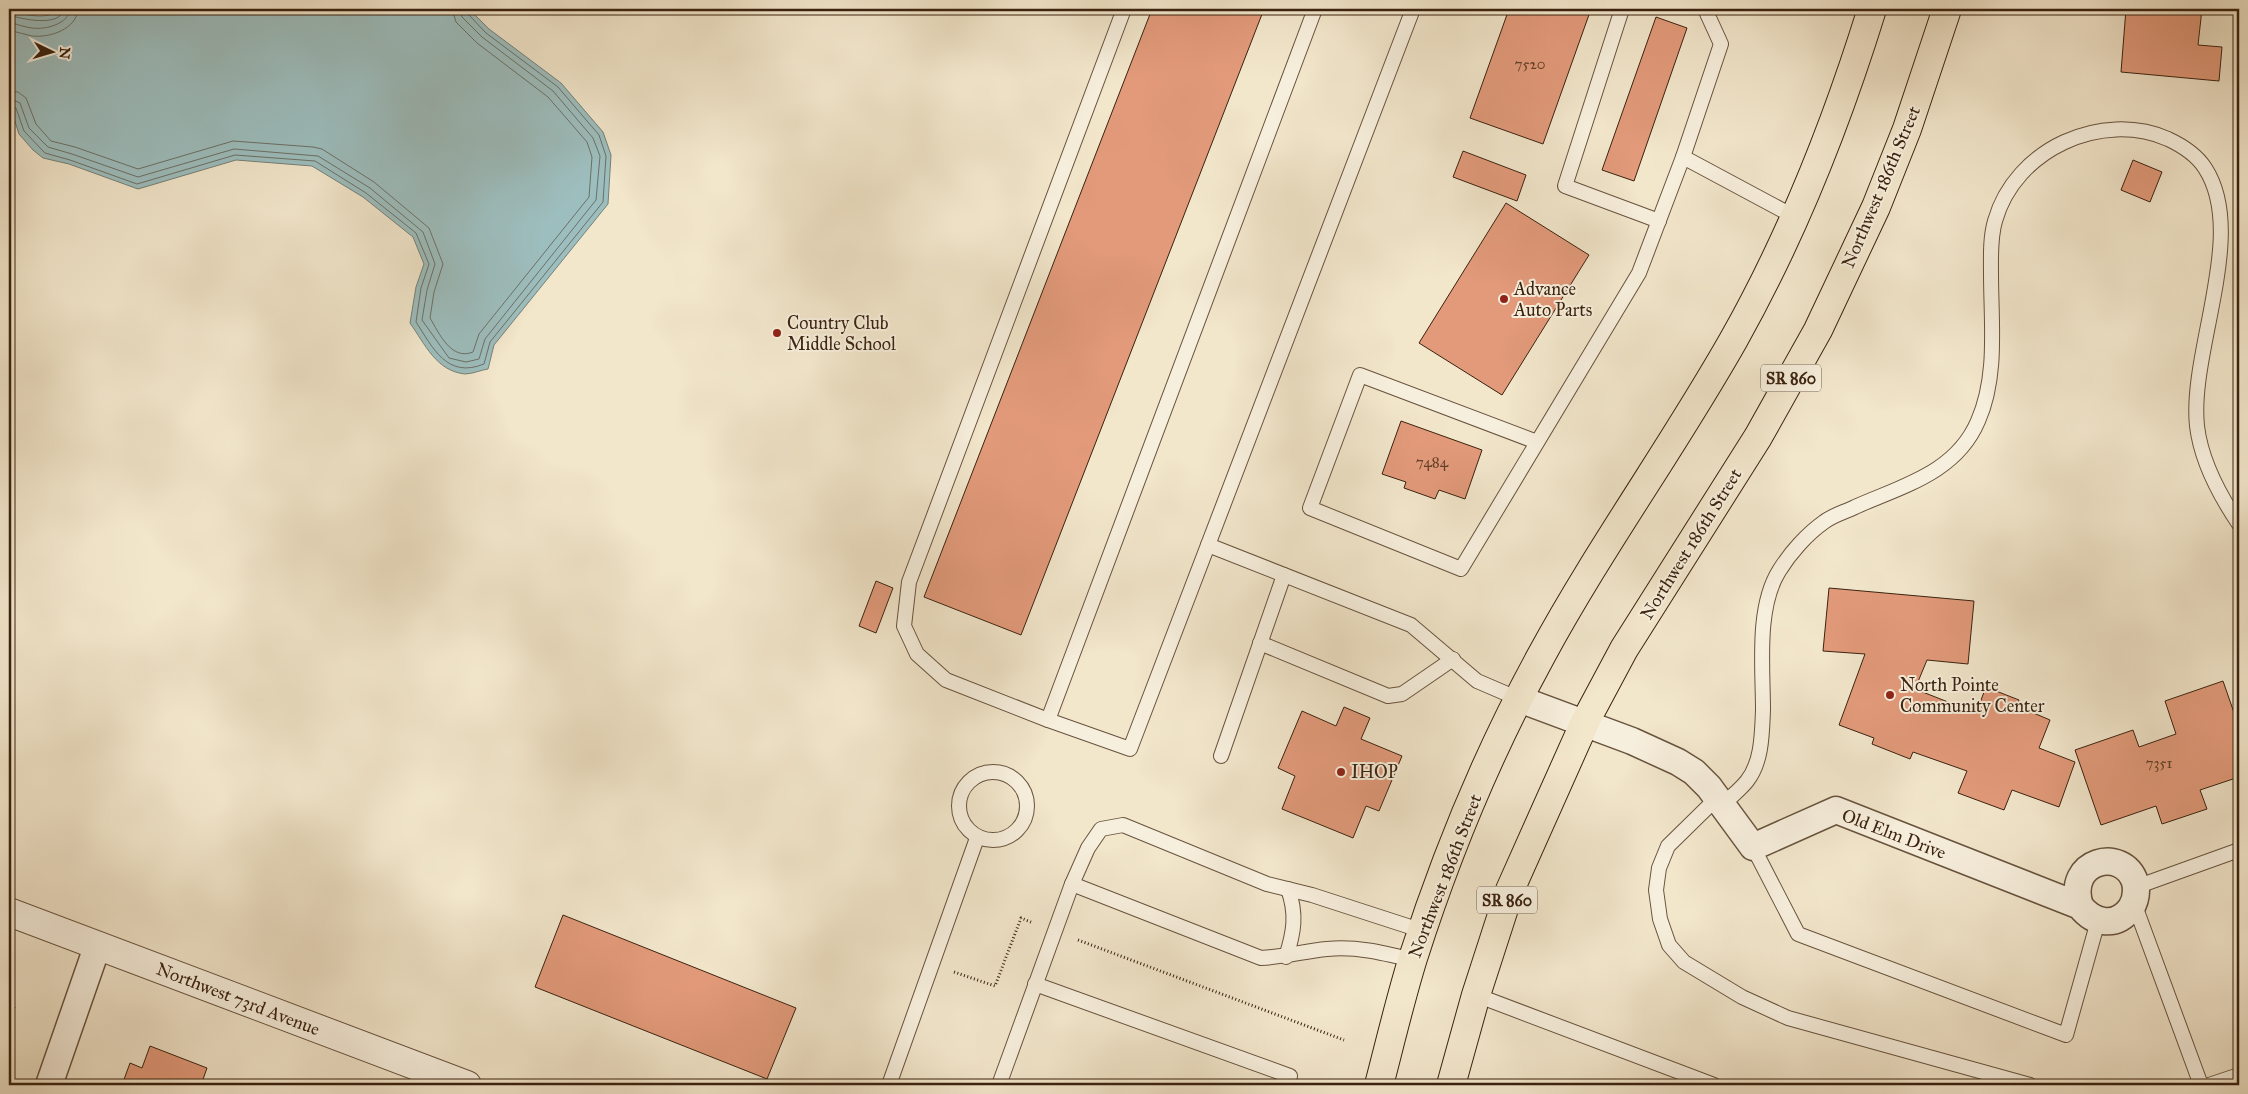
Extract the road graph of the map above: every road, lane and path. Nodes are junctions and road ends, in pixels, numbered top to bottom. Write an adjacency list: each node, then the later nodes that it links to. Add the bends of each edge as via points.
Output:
1 (1124, 9): 18 (lane, via 909,582 904,626 917,654 946,680)
2 (1315, 9): 18 (lane)
3 (1413, 9): 13 (lane)
4 (1622, 9): 10 (lane, via 1565,186)
5 (1705, 9): 8 (lane, via 1721,44)
6 (1872, 9): 9 (main road, Northwest 186th Street)
7 (1947, 9): 19 (main road, Northwest 186th Street / SR 860, via 1907,129 1876,206 1818,330 1758,437 1624,649)
8 (1683, 157): 9 (lane); 10 (lane)
9 (1795, 217): 17 (main road, Northwest 186th Street, via 1735,337 1672,443 1604,546)
10 (1658, 222): 11 (lane, via 1639,273)
11 (1537, 442): 11 (lane, via 1461,569 1310,508 1360,375)
12 (2239, 524): 21 (lane, via 2203,454 2197,425 2201,362 2212,316 2217,272 2218,194 2206,169 2194,154 2153,133 2127,128 2100,130 2072,138 2042,154 2014,183 2001,203 1991,249 1991,380 1978,421 1961,450 1923,479 1826,520 1803,540 1778,571 1768,594 1764,622 1759,756 1748,780)
13 (1208, 545): 14 (lane); 18 (lane, via 1130,749)
14 (1284, 575): 15 (lane); 16 (lane, via 1411,626)
15 (1260, 643): 16 (lane, via 1388,696 1402,694); 20 (lane)
16 (1453, 658): 17 (lane, via 1477,681)
17 (1519, 699): 19 (street); 30 (main road, Northwest 186th Street, via 1461,826)
18 (1048, 720)
19 (1585, 722): 21 (street, via 1678,762 1694,772); 37 (main road, Northwest 186th Street / SR 860, via 1510,890)
20 (1221, 756)
21 (1720, 801): 23 (street); 48 (lane, via 1668,846 1659,868 1656,890 1660,919 1669,945 1684,962 1742,997 1788,1018)
22 (977, 838): 22 (lane, via 990,841 1004,839 1016,833 1024,822 1028,809 1026,796 1009,775 982,773 962,790 958,803 960,817); 35 (lane)
23 (1753, 847): 29 (street, Old Elm Drive, via 1836,810); 29 (lane, via 1798,934 2066,1035)
24 (2239, 850): 27 (lane)
25 (1072, 884): 26 (lane, via 1088,848 1102,829 1123,825 1266,884); 31 (lane); 33 (lane, via 1261,958)
26 (1288, 889): 30 (lane); 33 (lane, via 1295,924)
27 (2135, 895): 29 (street, via 2126,915 2112,921); 29 (street, via 2132,876 2124,867 2102,861 2091,865 2082,873 2076,895); 49 (lane)
28 (9, 912): 32 (street, Northwest 73rd Avenue)
29 (2089, 913)
30 (1423, 931): 34 (main road, Northwest 186th Street)
31 (1055, 932): 35 (path, via 1021,918 995,986); 36 (lane); 38 (path)
32 (97, 947): 40 (street); 41 (street, Northwest 73rd Avenue)
33 (1286, 957): 34 (lane, via 1327,948 1356,948)
34 (1413, 960): 45 (main road, Northwest 186th Street)
35 (932, 964): 42 (lane)
36 (1036, 984): 43 (lane); 44 (lane, via 1290,1076)
37 (1476, 995): 46 (main road, Northwest 186th Street / SR 860); 47 (lane)
38 (1344, 1040)
39 (2239, 1075): 50 (lane)
40 (49, 1085)
41 (467, 1085)
42 (889, 1085)
43 (999, 1085)
44 (1286, 1085)
45 (1379, 1085)
46 (1451, 1085)
47 (1714, 1085)
48 (2030, 1085)
49 (2201, 1085)
50 (2209, 1085)

